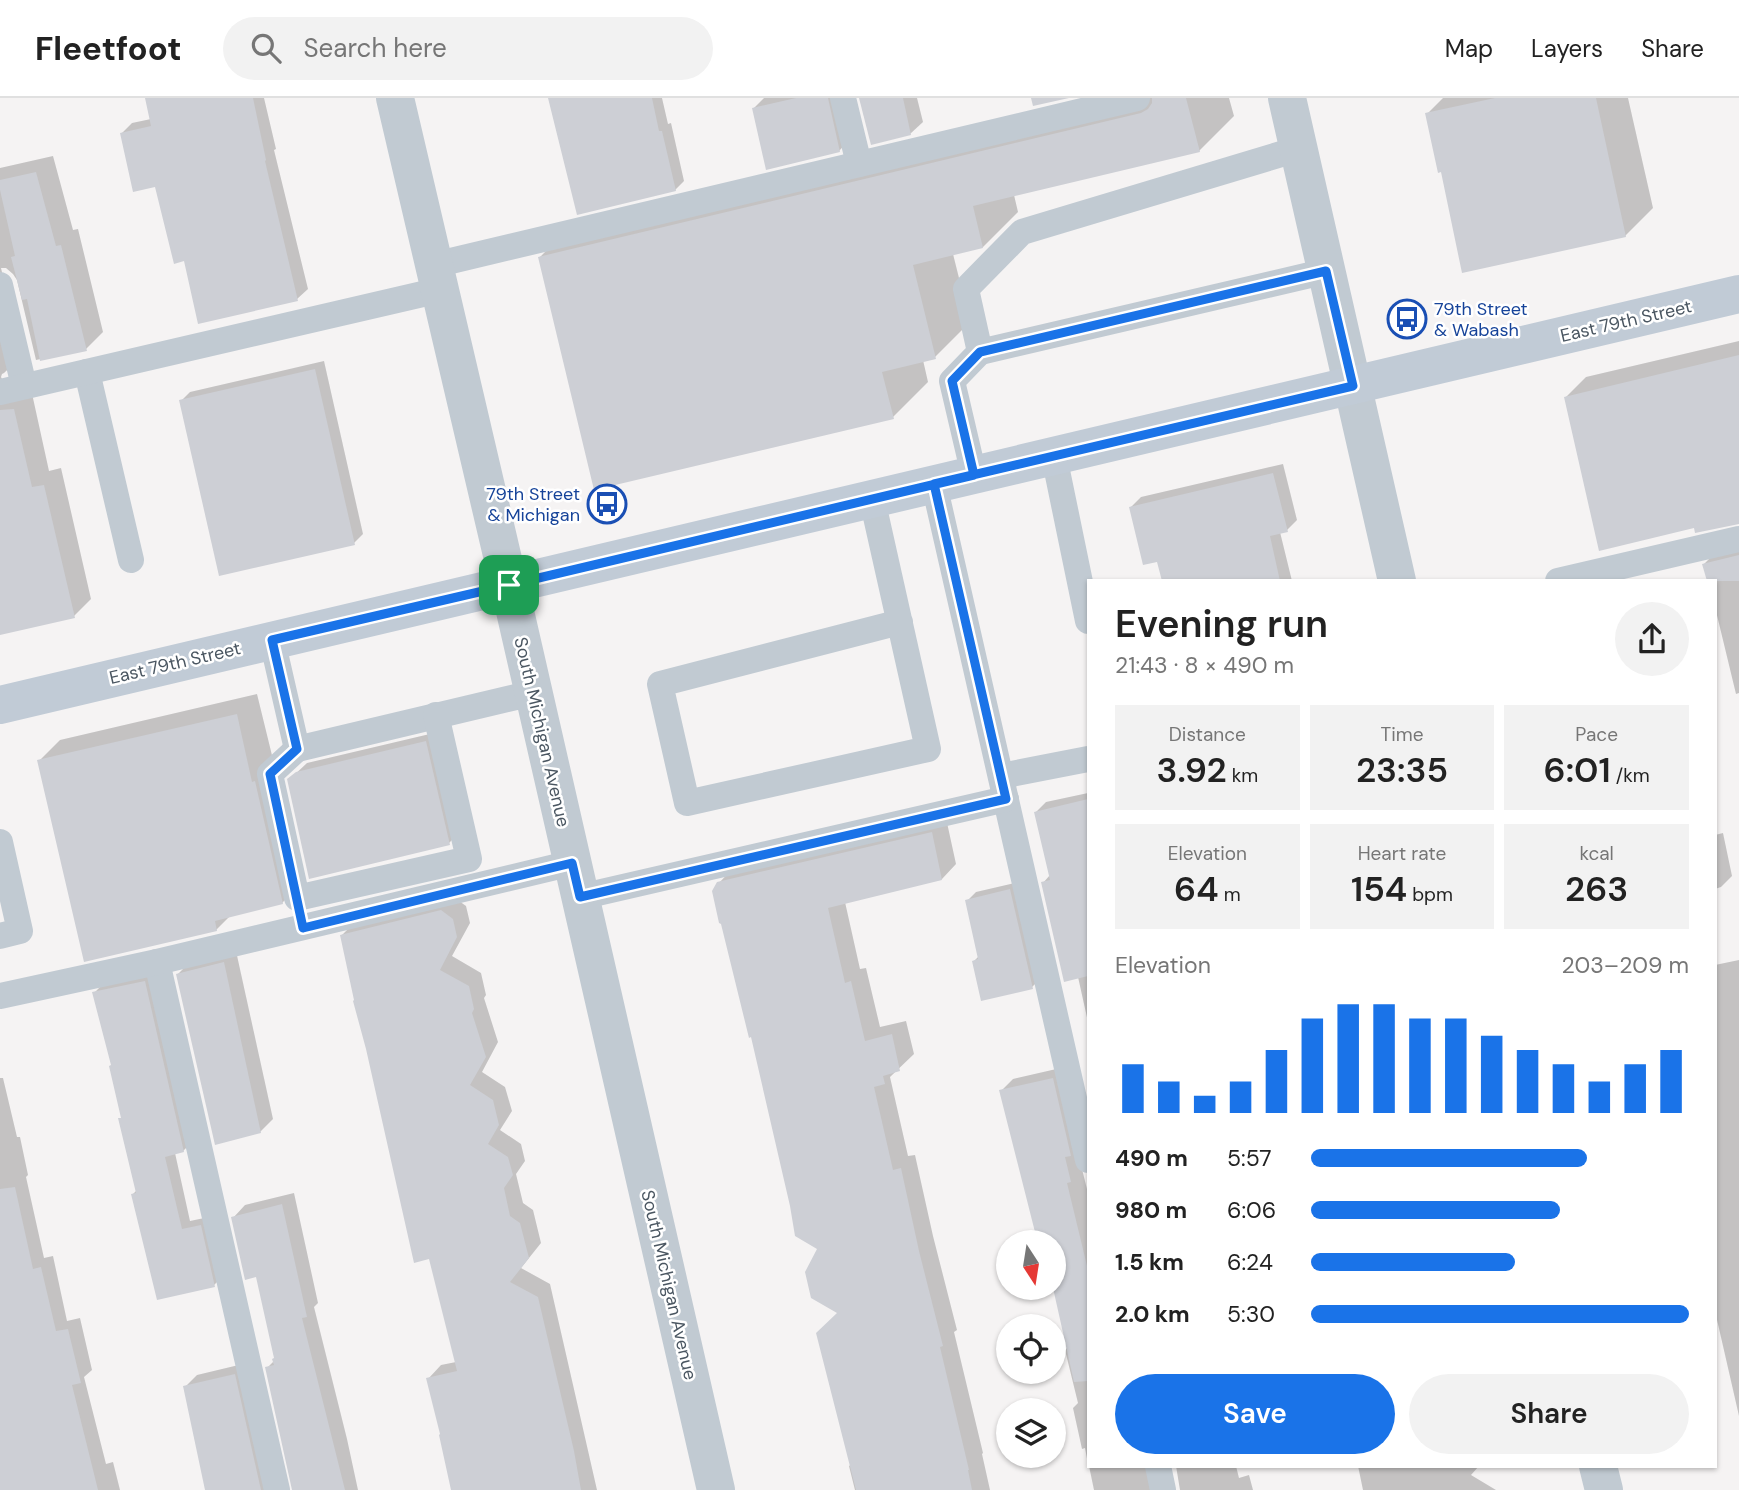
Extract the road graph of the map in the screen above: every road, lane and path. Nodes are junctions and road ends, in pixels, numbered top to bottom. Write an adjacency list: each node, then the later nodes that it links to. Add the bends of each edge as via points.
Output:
1 (395, 98): 8 (street, South Michigan Avenue)
2 (844, 98): 6 (lane)
3 (1137, 98): 6 (lane)
4 (1287, 98): 5 (street)
5 (1298, 149): 7 (street); 11 (lane, via 1022,232 966,289)
6 (859, 164): 8 (lane)
7 (1326, 271): 11 (lane); 13 (street)
8 (437, 277): 12 (lane); 23 (street, South Michigan Avenue)
9 (0, 285): 14 (lane)
10 (1739, 294): 13 (main road, East 79th Street)
11 (980, 352): 16 (lane, via 952,381)
12 (87, 372): 14 (lane); 20 (lane)
13 (1353, 386): 15 (main road, East 79th Street); 21 (street)
14 (12, 389)
15 (1054, 456): 16 (main road, East 79th Street); 24 (lane)
16 (974, 475): 17 (main road, East 79th Street)
17 (934, 484): 18 (main road, East 79th Street); 32 (lane)
18 (872, 499): 23 (main road, East 79th Street); 25 (lane)
19 (1739, 539): 22 (lane)
20 (131, 560)
21 (1397, 579)
22 (1567, 579)
23 (509, 585): 26 (main road, East 79th Street); 27 (street, South Michigan Avenue)
24 (1087, 616)
25 (900, 622): 25 (lane, via 660,684 687,803 928,749)
26 (272, 640): 28 (main road, East 79th Street); 30 (lane)
27 (533, 693): 29 (lane); 35 (street, South Michigan Avenue)
28 (0, 705)
29 (436, 715): 30 (lane); 34 (lane)
30 (297, 749): 37 (lane, via 270,774)
31 (1087, 759): 32 (lane)
32 (1004, 787): 35 (lane); 42 (lane)
33 (0, 842): 39 (lane, via 20,931)
34 (469, 859): 36 (lane); 37 (lane)
35 (576, 880): 36 (lane); 46 (street, South Michigan Avenue)
36 (475, 887): 38 (lane)
37 (297, 898): 38 (lane)
38 (303, 928): 40 (lane)
39 (0, 936)
40 (157, 962): 41 (lane); 45 (lane)
41 (0, 996)
42 (1087, 1156)
43 (1158, 1468): 47 (lane)
44 (1598, 1468): 48 (street)
45 (277, 1490)
46 (716, 1490)
47 (1163, 1490)
48 (1604, 1490)

